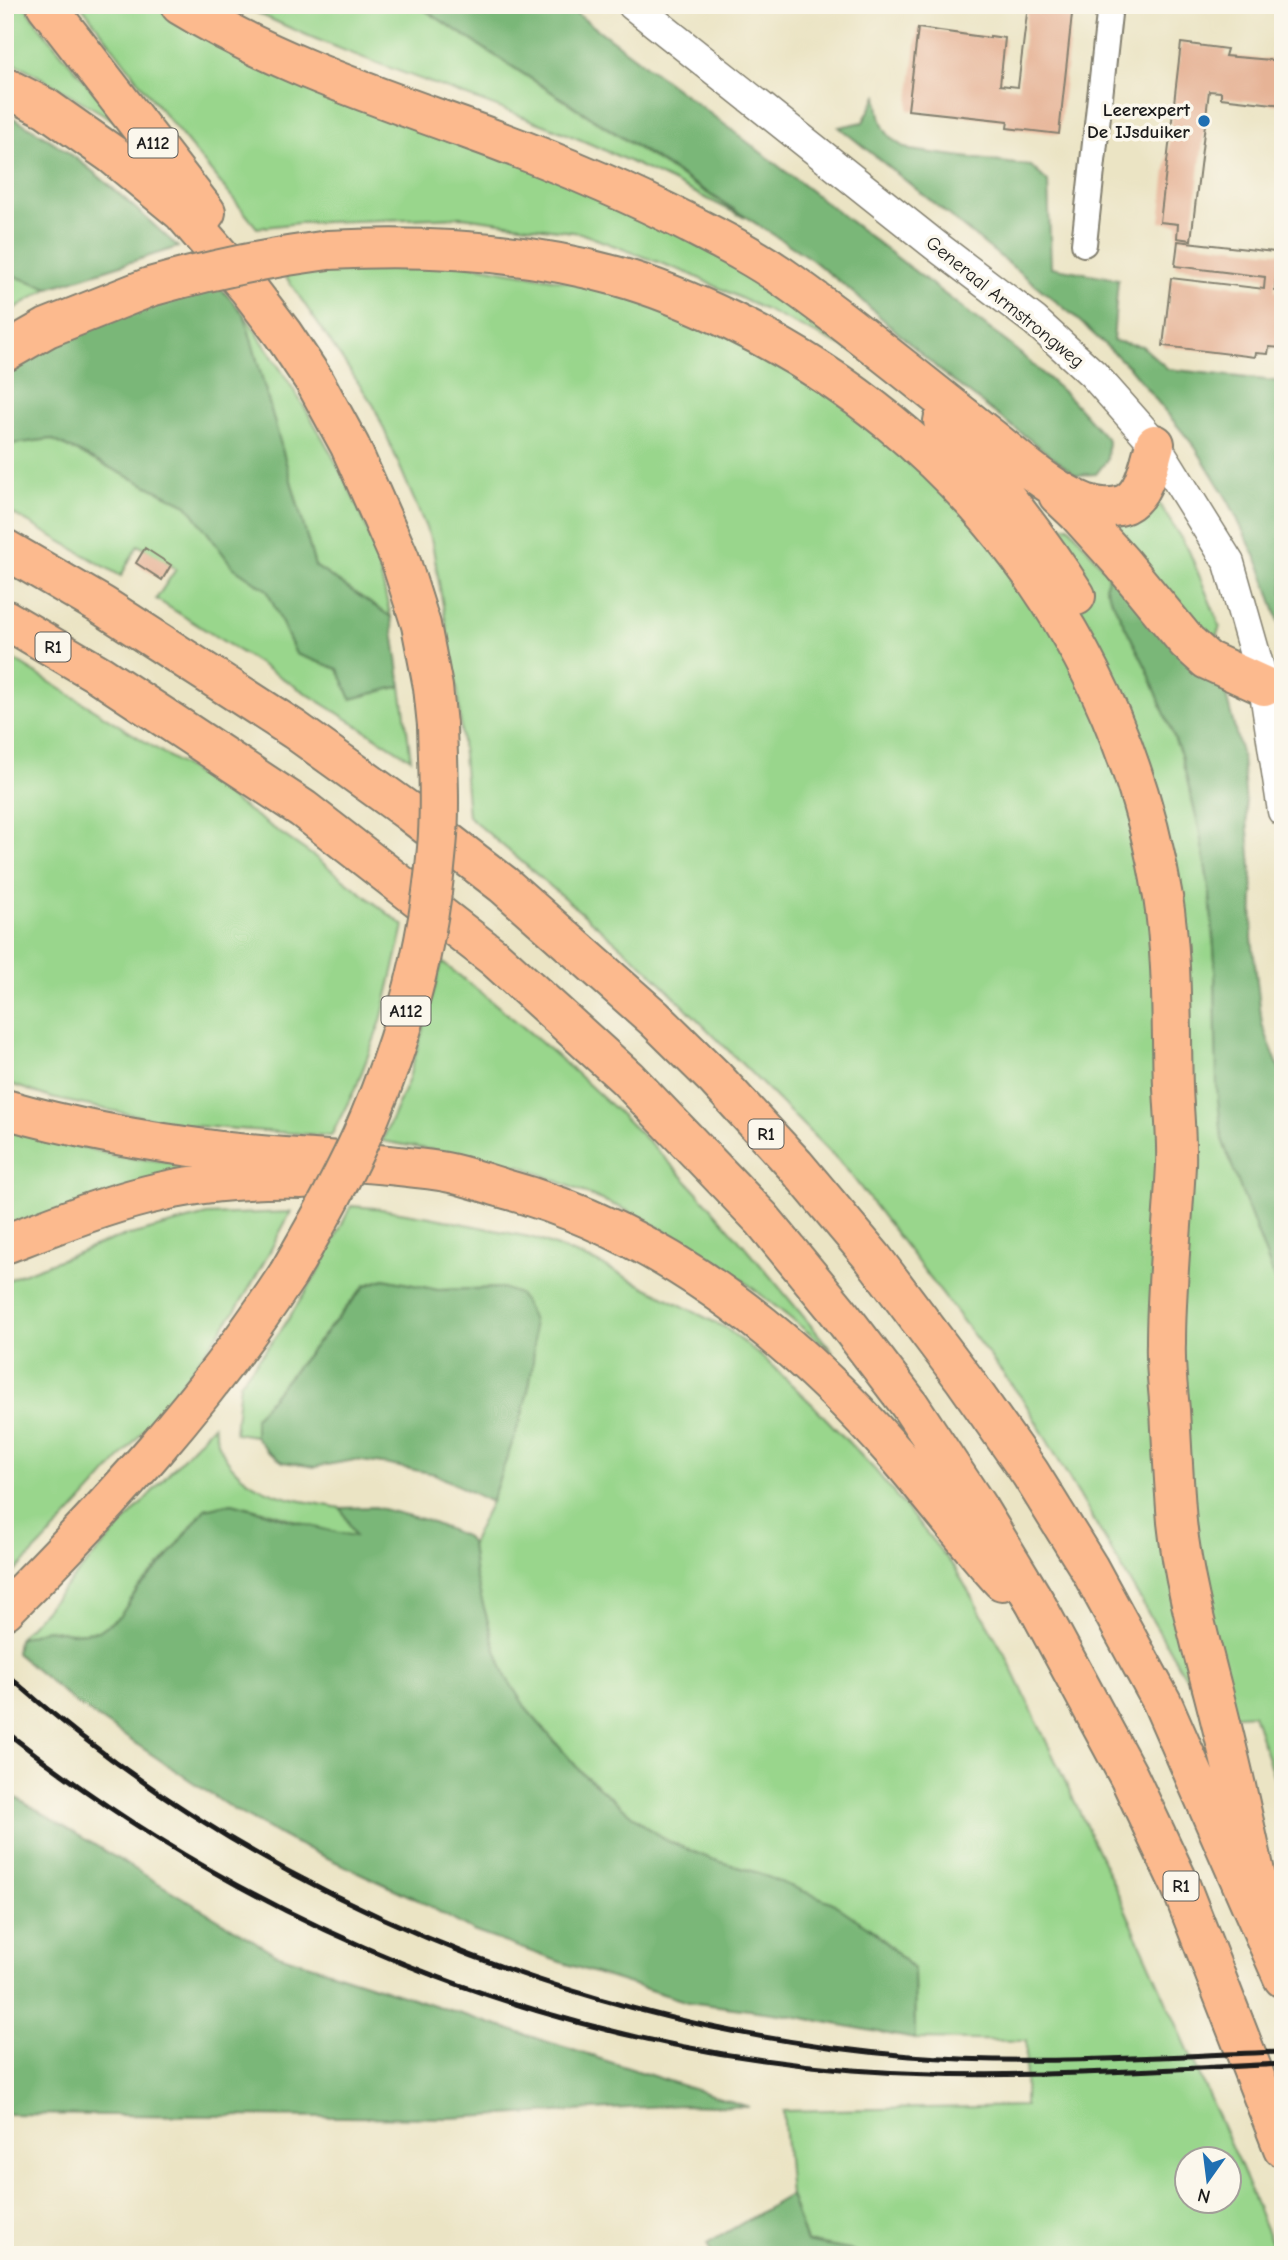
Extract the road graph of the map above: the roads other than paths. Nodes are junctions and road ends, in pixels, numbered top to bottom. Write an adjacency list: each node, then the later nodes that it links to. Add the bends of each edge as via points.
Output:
1 (46, 5): 7 (highway, A112, via 204,209)
2 (180, 5): 8 (highway, via 282,60 545,159 669,213 730,244)
3 (633, 5): 10 (street, Generaal Armstrongweg, via 1035,321 1093,374)
4 (1110, 5): 6 (street)
5 (5, 87): 7 (highway, via 46,108 113,155 182,212)
6 (1084, 244)
7 (248, 288): 20 (highway, A112, bridge, via 315,382 350,446 400,559 421,625 437,726 438,845 432,891 416,976 370,1118 288,1274 212,1381 130,1480)
8 (830, 313): 11 (highway); 17 (highway, via 923,397 1002,491 1042,542 1079,601 1121,681 1153,764 1181,897 1188,1087)
9 (5, 352): 17 (highway, bridge, via 47,328 130,293 208,271 266,258 386,247 568,264 658,289 766,338 823,372 881,413 976,502 1067,627 1098,688 1131,767 1164,910)
10 (1155, 444): 11 (highway, via 1138,493 1125,504 1108,508 1072,497); 14 (street, Generaal Armstrongweg, via 1229,563)
11 (1028, 467): 14 (highway, via 1077,513 1187,642 1208,660)
12 (5, 549): 22 (highway, R1, via 296,730 472,860 654,1018 795,1165 873,1258 964,1379 1089,1567 1162,1702)
13 (5, 619): 21 (highway, R1, via 100,675 303,809 495,958 627,1079 762,1219 909,1404 978,1508)
14 (1264, 686): 15 (street, Generaal Armstrongweg)
15 (1283, 811)
16 (5, 1109): 18 (highway, via 104,1132 220,1151 442,1171)
17 (1176, 1157): 22 (highway, via 1166,1345 1178,1525 1198,1632)
18 (504, 1188): 19 (highway, via 442,1182 223,1182 149,1194); 21 (highway, via 594,1219 676,1263 784,1342 894,1452 975,1552)
19 (5, 1244)
20 (5, 1611)
21 (1053, 1637): 23 (highway, R1, via 1129,1777 1181,1887)
22 (1277, 1963)
23 (1283, 2148)

